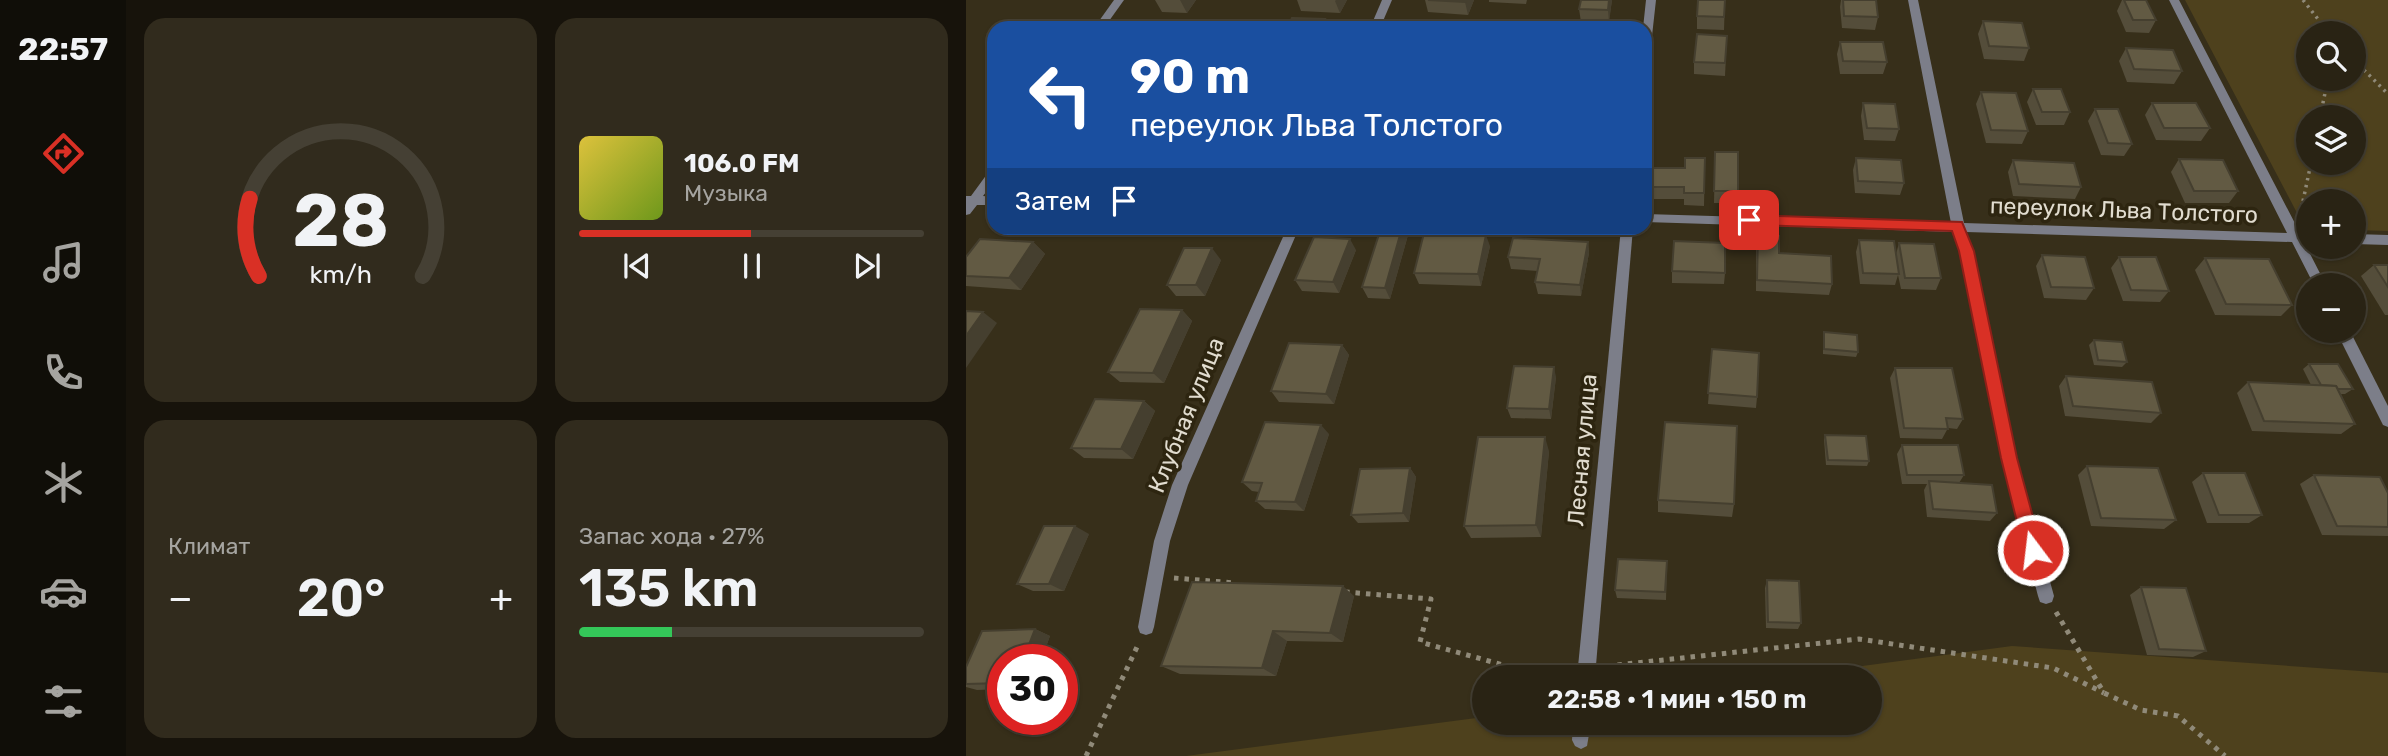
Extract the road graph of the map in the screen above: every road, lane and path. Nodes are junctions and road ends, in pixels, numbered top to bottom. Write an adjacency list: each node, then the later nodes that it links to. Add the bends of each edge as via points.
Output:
1 (1119, 0): 7 (street)
2 (1387, 0): 8 (street)
3 (1651, 0): 9 (street)
4 (1913, 0): 17 (street)
5 (2174, 0): 18 (street)
6 (2303, 0): 10 (path)
7 (1104, 21)
8 (1378, 21)
9 (1649, 21)
10 (2320, 21)
11 (2366, 72): 12 (path)
12 (2388, 94)
13 (987, 181): 14 (street)
14 (970, 200): 15 (street)
15 (966, 211)
16 (1652, 218): 17 (street, переулок Льва Толстого)
17 (1958, 226): 21 (street, переулок Льва Толстого); 29 (street, via 2009,458)
18 (2296, 226)
19 (1290, 235): 26 (street, Клубная улица, via 1180,485)
20 (1626, 235): 32 (street, Лесная улица)
21 (2296, 237)
22 (2366, 239): 23 (street)
23 (2388, 240)
24 (2349, 343): 25 (street)
25 (2388, 421)
26 (1153, 577): 27 (path); 30 (street, Клубная улица)
27 (1237, 583)
28 (1334, 591): 31 (path, via 1431,599 1420,642)
29 (2046, 596): 34 (path)
30 (1146, 627): 35 (path)
31 (1503, 665)
32 (1587, 665)
33 (1650, 665): 34 (path, via 1858,639 2053,667)
34 (2104, 692): 36 (path, via 2141,710 2178,716)
35 (1086, 756)
36 (2225, 756)

